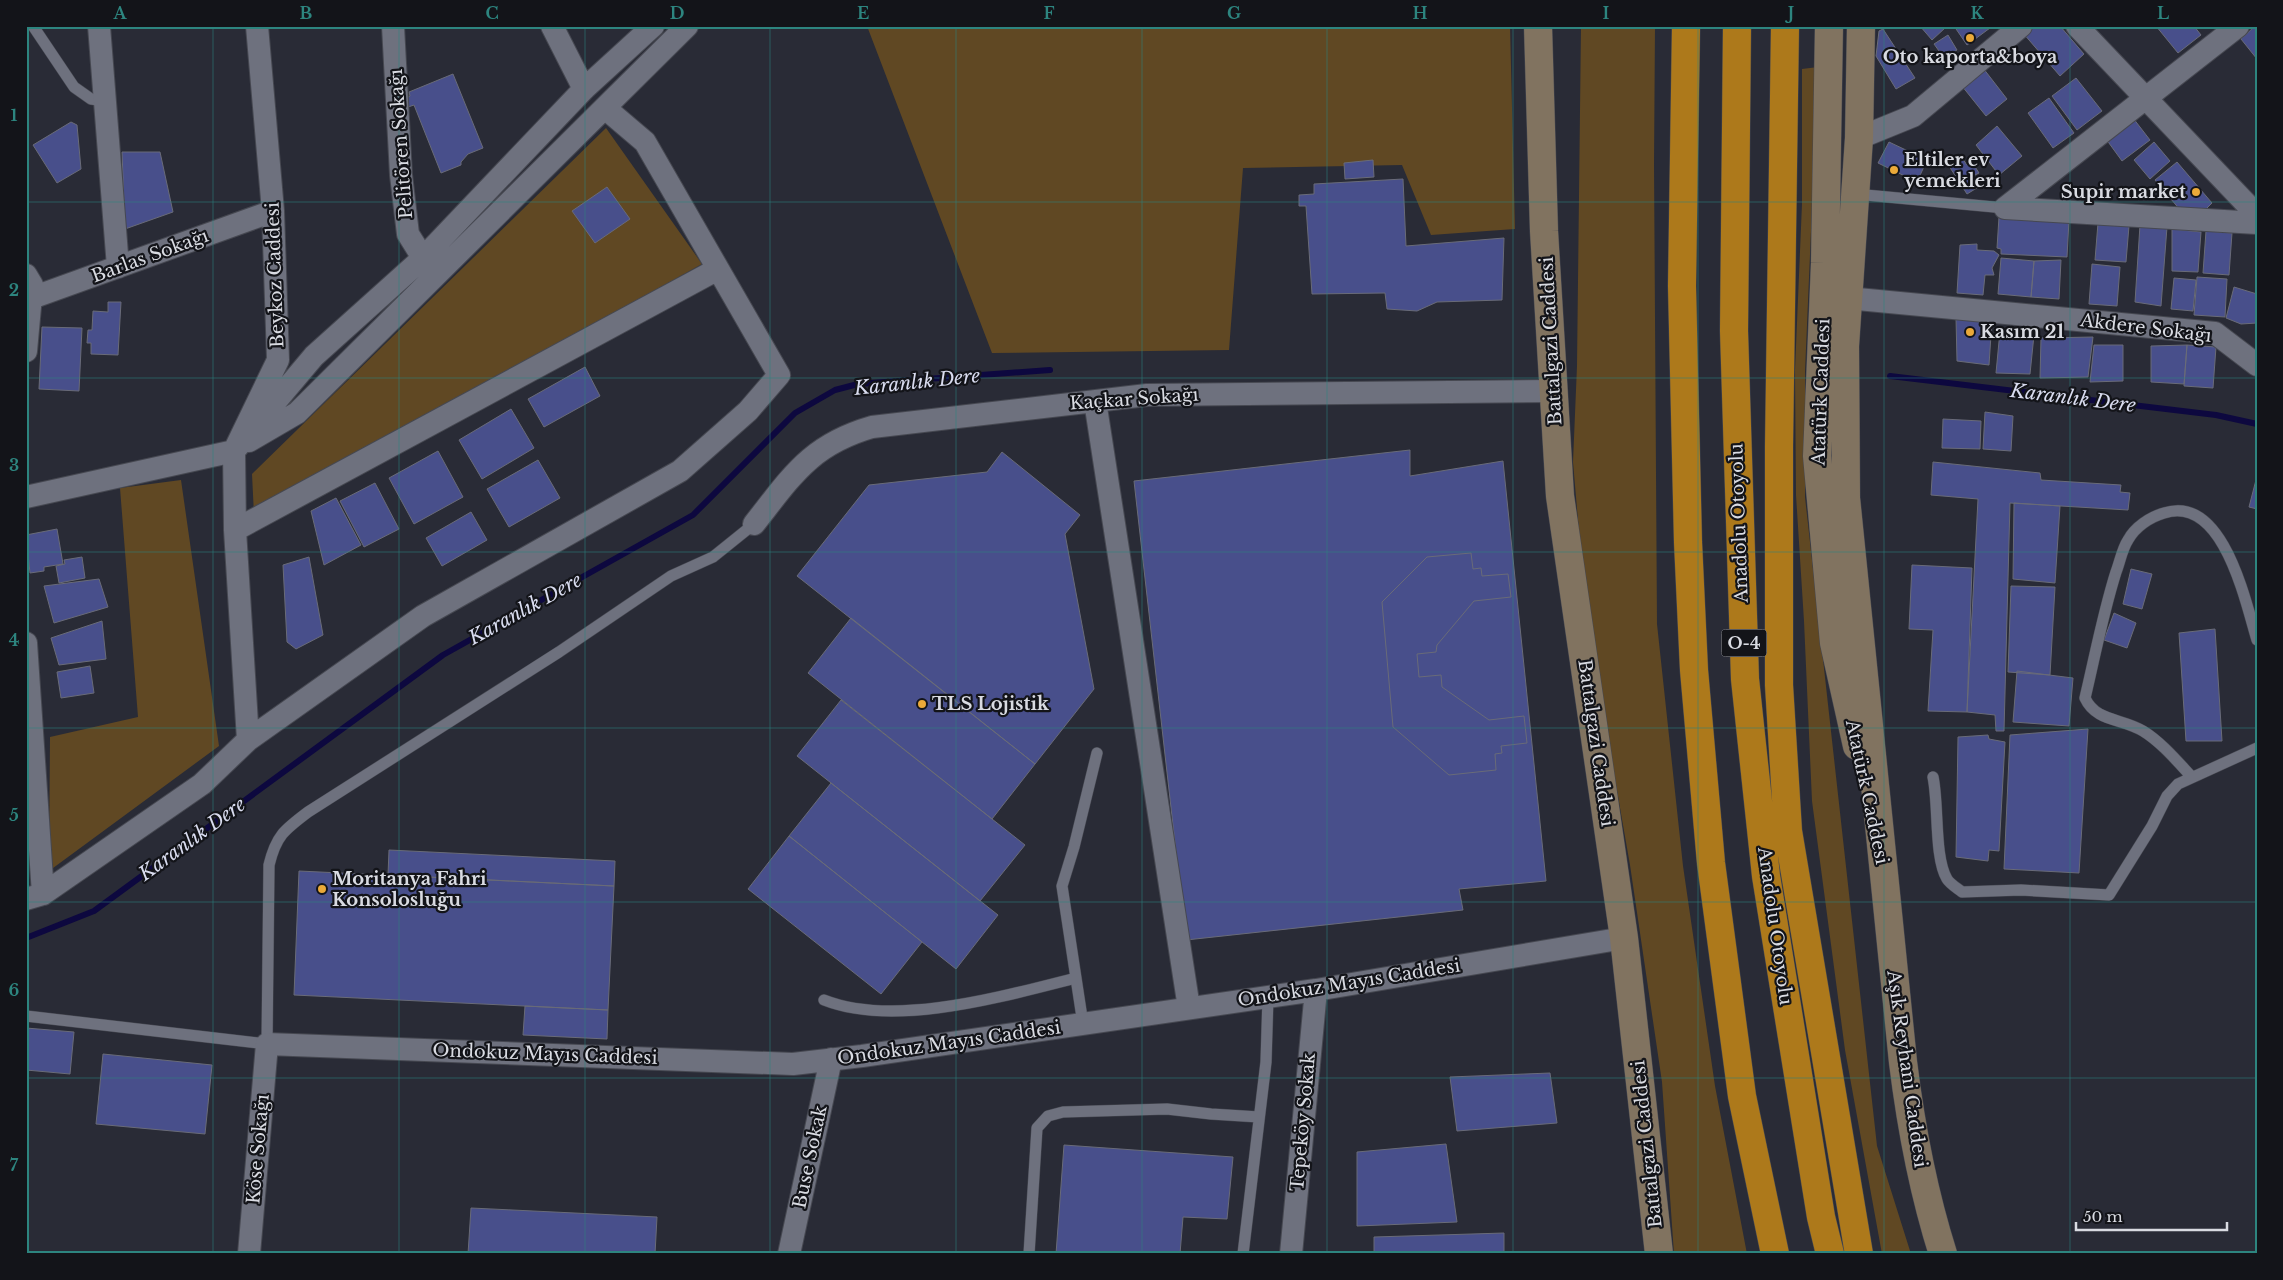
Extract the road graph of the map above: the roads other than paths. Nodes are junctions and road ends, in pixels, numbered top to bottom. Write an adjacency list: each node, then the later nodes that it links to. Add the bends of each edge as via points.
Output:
1 (33, 26): 20 (lane, via 74,87 91,99)
2 (98, 26): 20 (street)
3 (257, 26): 25 (street, Beykoz Caddesi)
4 (393, 26): 29 (street, Pelitören Sokağı, via 401,175 408,234)
5 (552, 26): 18 (street)
6 (653, 26): 18 (street)
7 (687, 26): 21 (street)
8 (1538, 26): 28 (main road, Battalgazi Caddesi)
9 (1556, 26): 28 (main road, Battalgazi Caddesi)
10 (1686, 26): 69 (highway, via 1682,286 1694,670 1711,863 1742,1096)
11 (1737, 26): 70 (highway, Anadolu Otoyolu / O-4, via 1734,331 1746,679 1766,876 1821,1217)
12 (1785, 26): 71 (highway, via 1779,685 1788,831)
13 (1829, 26): 50 (main road, Atatürk Caddesi, via 1825,263 1817,456 1833,634)
14 (1861, 26): 22 (main road, Atatürk Caddesi)
15 (2021, 26): 22 (street, via 1912,116)
16 (2077, 26): 19 (street)
17 (2238, 26): 19 (street)
18 (584, 89): 29 (street)
19 (2146, 97): 24 (street); 26 (street)
20 (104, 102): 30 (street)
21 (605, 108): 31 (street, via 644,142); 39 (street, via 297,413)
22 (1859, 138): 23 (main road, Atatürk Caddesi)
23 (1855, 194): 24 (lane); 33 (main road, Atatürk Caddesi)
24 (2005, 208): 27 (street)
25 (273, 211): 30 (street, Barlas Sokağı); 39 (street, Beykoz Caddesi, via 278,360)
26 (2257, 215)
27 (2257, 223)
28 (1544, 231): 37 (main road, Battalgazi Caddesi)
29 (423, 258): 39 (street, via 314,356)
30 (118, 267): 34 (street, Barlas Sokağı)
31 (718, 269): 42 (street); 45 (street, via 779,375 748,411 680,471 423,616)
32 (26, 275): 34 (street, via 32,285)
33 (1847, 298): 36 (street, Akdere Sokağı, via 2215,333); 50 (main road, Atatürk Caddesi, via 1844,389 1846,498)
34 (28, 299): 35 (street)
35 (26, 351)
36 (2257, 366)
37 (1554, 391): 38 (street, Kaçkar Sokağı, via 1146,395); 52 (main road, Battalgazi Caddesi, via 1560,496)
38 (1095, 401): 41 (street, Kaçkar Sokağı, via 894,424 855,432 822,448 805,462); 57 (street)
39 (234, 451): 40 (street); 42 (street)
40 (26, 497)
41 (754, 524): 60 (lane, via 713,557 671,576 288,827 274,844 269,865)
42 (235, 530): 45 (street)
43 (2257, 640): 48 (lane, via 2232,562 2215,532 2193,513 2172,510 2157,515 2133,533 2127,541 2111,590 2085,698 2089,707 2105,719 2143,731)
44 (26, 643): 51 (street)
45 (248, 740): 51 (street, via 202,784)
46 (2257, 748): 48 (lane)
47 (1098, 753): 53 (lane, via 1062,886)
48 (2191, 776): 49 (lane, via 2167,796 2109,895 2021,890 1962,892 1948,881 1941,865)
49 (1933, 777)
50 (1886, 882): 72 (main road, Aşık Reyhani Caddesi, via 1910,1117 1931,1217)
51 (35, 896)
52 (1624, 938): 54 (street, Ondokuz Mayıs Caddesi); 68 (main road, Battalgazi Caddesi)
53 (1076, 978): 56 (lane, via 985,1001 932,1008 859,1010); 59 (lane)
54 (1316, 990): 55 (street, Ondokuz Mayıs Caddesi); 67 (street, Tepeköy Sokak)
55 (1268, 997): 57 (street, Ondokuz Mayıs Caddesi); 62 (lane, via 1266,1062)
56 (824, 1000)
57 (1189, 1008): 59 (street, Ondokuz Mayıs Caddesi)
58 (26, 1016): 60 (lane)
59 (1083, 1024): 61 (street, Ondokuz Mayıs Caddesi)
60 (267, 1044): 61 (street, Ondokuz Mayıs Caddesi, via 793,1064); 63 (street, Köse Sokağı)
61 (830, 1060): 64 (street, Buse Sokak)
62 (1259, 1116): 65 (lane, via 1168,1109 1063,1112 1048,1116 1037,1128); 66 (lane)
63 (249, 1254)
64 (789, 1254)
65 (1029, 1254)
66 (1243, 1254)
67 (1291, 1254)
68 (1659, 1254)
69 (1775, 1254)
70 (1830, 1254)
71 (1859, 1254)
72 (1943, 1254)

